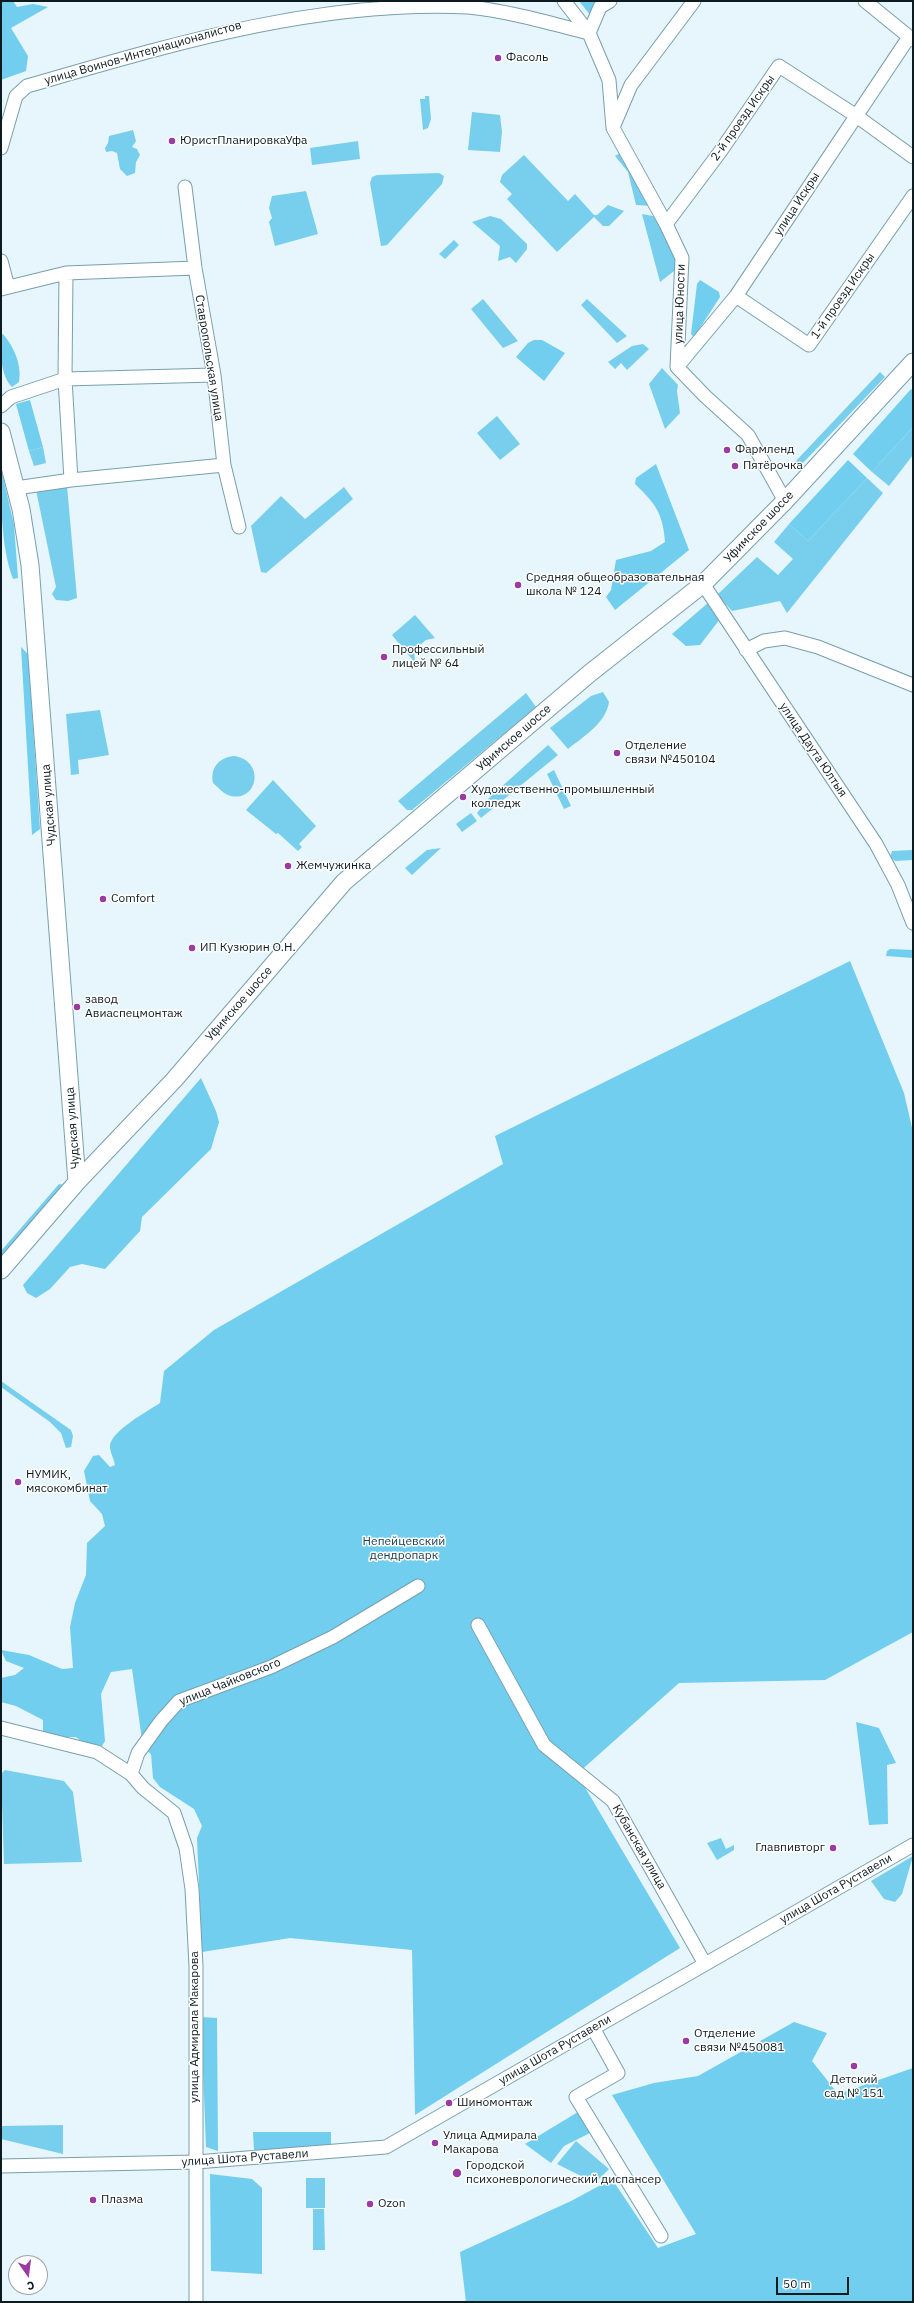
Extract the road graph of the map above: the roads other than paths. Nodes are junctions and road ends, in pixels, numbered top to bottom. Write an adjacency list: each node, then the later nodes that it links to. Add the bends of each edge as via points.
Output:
1 (564, 1): 5 (street, улица Юности)
2 (610, 1): 5 (street, via 600,8)
3 (694, 1): 8 (street, via 631,85)
4 (865, 1): 6 (street)
5 (589, 33): 8 (street, улица Юности, via 609,80); 9 (street, улица Воинов-Интернационалистов, via 496,11 446,6 343,10 265,20 158,46 27,86 16,96)
6 (911, 38): 7 (street, улица Искры)
7 (855, 115): 10 (street); 13 (street, 2-й проезд Искры, via 779,66 720,152); 18 (street, улица Искры)
8 (613, 128): 13 (street, улица Юности)
9 (1, 148)
10 (913, 157)
11 (184, 187): 15 (street, Ставропольская улица)
12 (913, 196): 18 (street, 1-й проезд Искры, via 809,345)
13 (666, 224): 20 (street, улица Юности, via 682,258 683,266)
14 (1, 262): 17 (street)
15 (195, 268): 16 (street); 21 (street, Ставропольская улица)
16 (66, 273): 17 (street); 22 (street)
17 (5, 288)
18 (736, 296): 20 (street, улица Искры)
19 (913, 362): 28 (main road, Уфимское шоссе)
20 (677, 367): 28 (street, via 748,435)
21 (214, 375): 22 (street); 25 (street, Ставропольская улица)
22 (65, 379): 23 (street, via 11,397); 26 (street)
23 (1, 406)
24 (1, 432): 27 (main road, Чудская улица)
25 (224, 465): 26 (street); 29 (street, Ставропольская улица)
26 (71, 480): 27 (street)
27 (16, 488): 34 (main road, Чудская улица, via 30,565)
28 (785, 501): 30 (main road, Уфимское шоссе)
29 (239, 527)
30 (703, 584): 31 (street, улица Даута Юлтыя); 34 (main road, Уфимское шоссе, via 590,673 344,882 174,1080)
31 (746, 650): 32 (street, via 764,641 785,638 818,647); 33 (street, улица Даута Юлтыя, via 876,844 898,885)
32 (913, 685)
33 (913, 923)
34 (77, 1182): 35 (main road, Уфимское шоссе)
35 (1, 1270)
36 (418, 1586): 39 (street, улица Чайковского, via 333,1637 271,1667 179,1701 160,1721 138,1753)
37 (478, 1624): 41 (street, Кубанская улица, via 544,1745 613,1801)
38 (1, 1728): 39 (street, via 97,1752)
39 (131, 1774): 43 (street, улица Адмирала Макарова, via 143,1788 174,1813 186,1848 192,1889 196,1966)
40 (913, 1845): 41 (street, улица Шота Руставели)
41 (705, 1964): 42 (street, улица Шота Руставели)
42 (593, 2028): 43 (street, улица Шота Руставели, via 386,2147); 45 (street, via 618,2073 576,2097)
43 (196, 2162): 44 (street, улица Шота Руставели); 46 (street, улица Адмирала Макарова)
44 (1, 2166)
45 (661, 2236)
46 (196, 2302)

